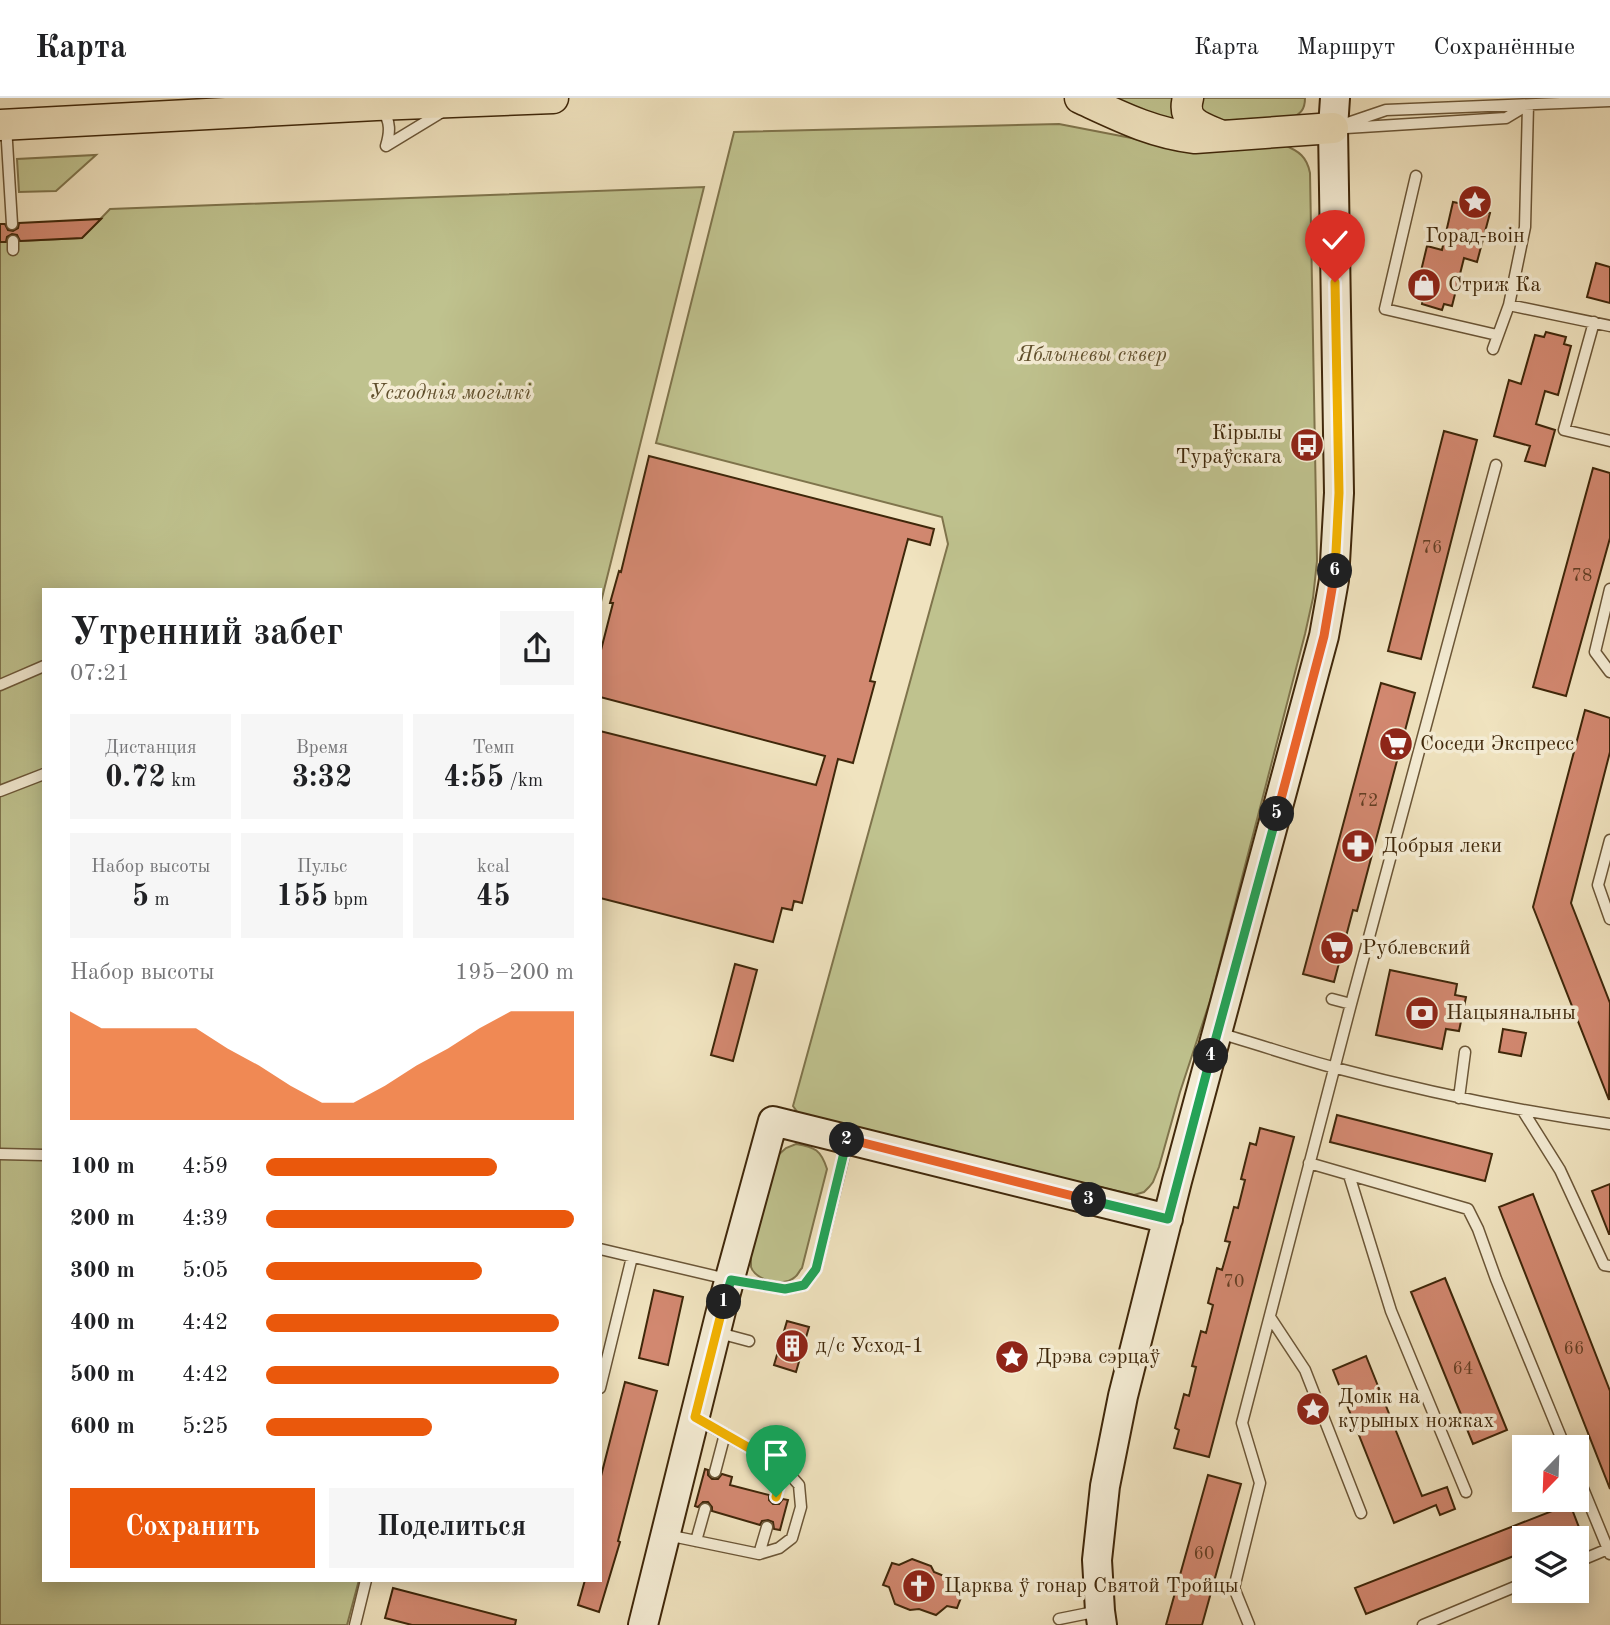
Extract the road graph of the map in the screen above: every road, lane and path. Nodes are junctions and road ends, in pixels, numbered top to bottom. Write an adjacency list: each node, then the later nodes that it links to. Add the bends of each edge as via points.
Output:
1 (553, 98): 7 (main road)
2 (1080, 98): 14 (main road, via 1161,133)
3 (1188, 98): 14 (main road, via 1191,120)
4 (1326, 98): 12 (main road)
5 (1335, 98): 12 (main road)
6 (1610, 101): 9 (lane)
7 (460, 102): 8 (main road); 8 (lane, via 386,146 389,123)
8 (376, 105): 11 (main road)
9 (1528, 105): 10 (lane); 12 (lane, via 1386,110); 13 (lane)
10 (1506, 118): 12 (lane); 13 (lane)
11 (3, 124): 16 (lane)
12 (1333, 128): 14 (main road); 34 (main road, via 1339,493 1334,580 1324,636)
13 (1527, 132): 17 (lane, via 1525,227)
14 (1222, 136)
15 (1416, 176): 20 (lane, via 1385,309)
16 (12, 223)
17 (1509, 305): 18 (lane); 20 (lane)
18 (1594, 322): 19 (lane); 22 (lane, via 1564,430)
19 (1610, 326)
20 (1497, 335): 21 (lane)
21 (1493, 349)
22 (1610, 441)
23 (1496, 466): 33 (lane)
24 (1610, 589): 26 (lane, via 1595,652)
25 (42, 667): 27 (lane)
26 (1610, 672)
27 (0, 685)
28 (42, 775): 29 (lane)
29 (0, 791)
30 (1610, 840): 31 (lane, via 1598,885)
31 (1610, 919)
32 (1332, 999): 33 (lane)
33 (1351, 1004): 36 (lane)
34 (1217, 1033): 36 (lane); 45 (main road)
35 (1465, 1052): 37 (lane)
36 (1335, 1068): 37 (lane); 43 (lane)
37 (1459, 1098): 38 (lane)
38 (1523, 1111): 39 (lane); 48 (lane, via 1560,1170 1604,1265)
39 (1610, 1124)
40 (848, 1139): 45 (main road); 49 (lane, via 816,1269 804,1285 785,1289); 49 (main road, via 773,1121)
41 (0, 1154): 42 (lane)
42 (42, 1155)
43 (1309, 1163): 44 (lane); 50 (lane)
44 (1349, 1175): 56 (lane, via 1468,1209); 59 (lane, via 1391,1311)
45 (1168, 1219): 72 (main road, via 1105,1486 1097,1560)
46 (602, 1250): 47 (lane)
47 (632, 1257): 49 (lane); 53 (lane)
48 (1610, 1266)
49 (731, 1280): 51 (main road)
50 (1270, 1317): 63 (lane, via 1305,1370); 76 (lane, via 1242,1423 1260,1483 1234,1588)
51 (716, 1332): 52 (lane); 54 (main road)
52 (749, 1341)
53 (602, 1380)
54 (695, 1417): 55 (lane); 65 (main road)
55 (725, 1434): 57 (lane); 58 (lane)
56 (1560, 1435)
57 (784, 1468): 60 (lane); 68 (lane, via 799,1485 802,1507 792,1538)
58 (715, 1472)
59 (1466, 1492)
60 (776, 1497)
61 (1589, 1503): 67 (lane)
62 (705, 1508): 66 (lane)
63 (1361, 1513)
64 (767, 1527): 68 (lane)
65 (666, 1535): 66 (lane); 75 (main road)
66 (696, 1541): 68 (lane)
67 (1609, 1551): 69 (lane)
68 (759, 1554)
69 (1589, 1558)
70 (366, 1582): 74 (lane)
71 (1512, 1588): 77 (lane)
72 (1101, 1618): 73 (lane)
73 (1059, 1619)
74 (355, 1625)
75 (643, 1625)
76 (1250, 1625)
77 (1423, 1625)

